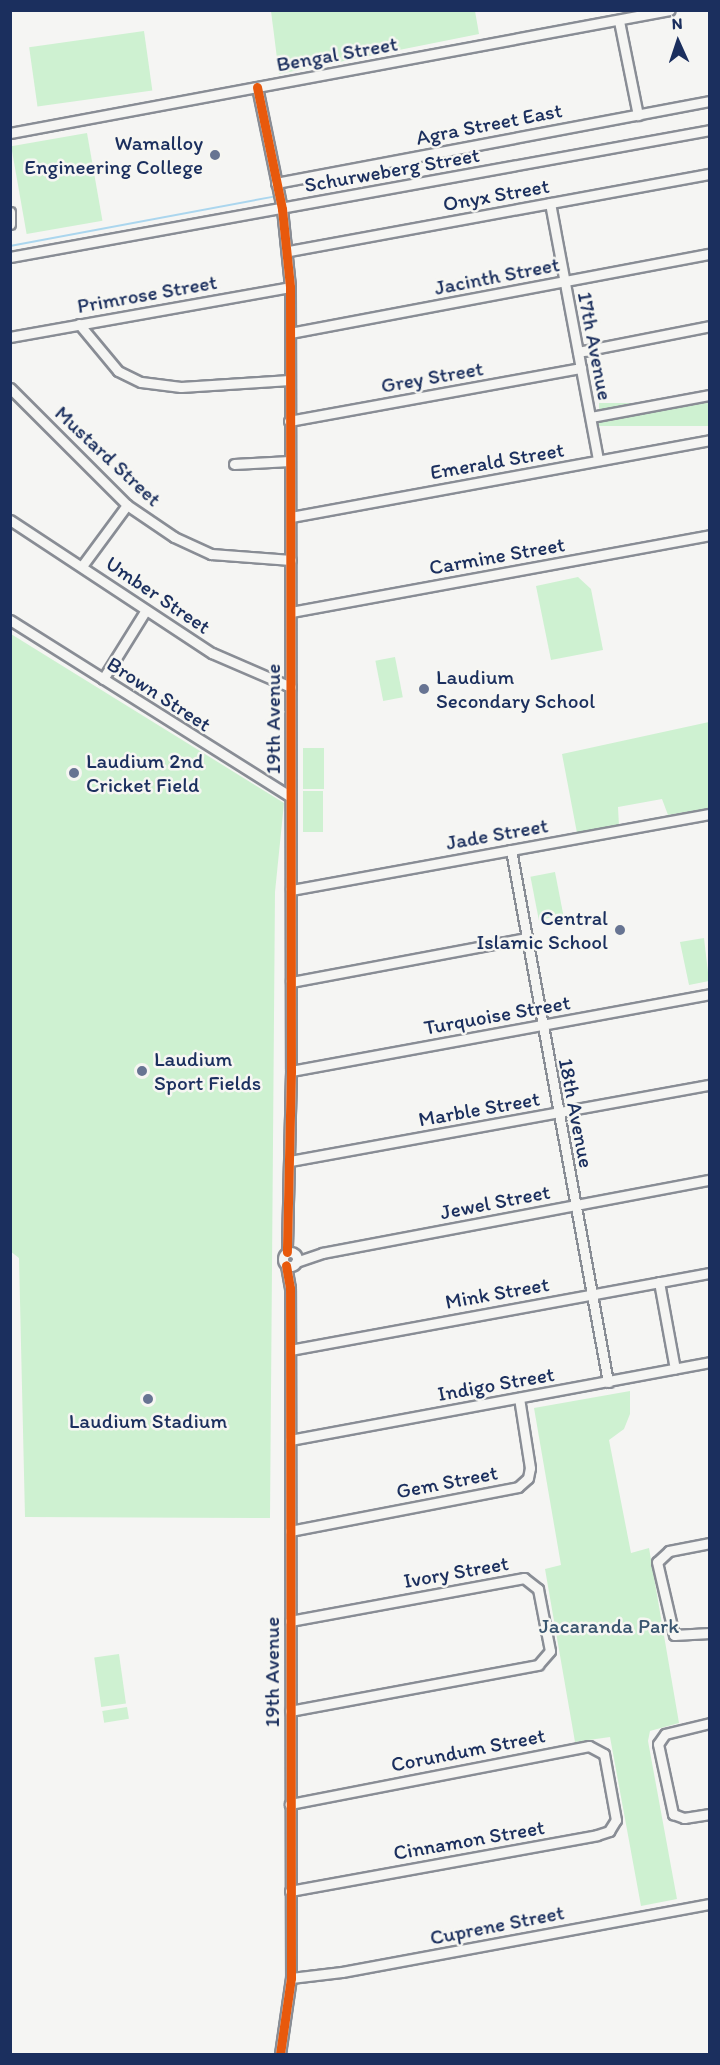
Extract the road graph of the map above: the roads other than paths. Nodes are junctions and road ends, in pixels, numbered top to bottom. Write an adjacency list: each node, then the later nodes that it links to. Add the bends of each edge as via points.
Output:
1 (670, 10): 2 (street, Bengal Street)
2 (619, 21): 3 (street, Bengal Street); 5 (street)
3 (257, 87): 7 (street, Bengal Street); 9 (street, 19th Avenue)
4 (710, 101): 5 (street, Agra Street East)
5 (638, 115): 9 (street, Agra Street East)
6 (710, 130): 11 (street, Schurweberg Street)
7 (10, 133)
8 (710, 174): 10 (street, Onyx Street)
9 (276, 183): 11 (street, 19th Avenue)
10 (550, 203): 14 (street, Onyx Street); 17 (street, 17th Avenue)
11 (282, 209): 14 (street, 19th Avenue); 16 (street, Schurweberg Street)
12 (10, 212): 13 (street)
13 (10, 224)
14 (289, 251): 18 (street, 19th Avenue)
15 (710, 254): 17 (street, Jacinth Street)
16 (10, 257)
17 (564, 281): 21 (street, Jacinth Street); 23 (street, 17th Avenue)
18 (290, 287): 19 (street, Primrose Street); 21 (street, 19th Avenue)
19 (80, 324): 22 (street, Primrose Street); 25 (street, via 118,370 141,382 181,387)
20 (710, 326): 23 (street)
21 (290, 333): 25 (street, 19th Avenue)
22 (10, 337)
23 (578, 352): 24 (street, 17th Avenue)
24 (581, 368): 28 (street, 17th Avenue); 29 (street, Grey Street)
25 (290, 380): 29 (street, 19th Avenue)
26 (10, 388): 34 (street, Mustard Street)
27 (710, 395): 28 (street)
28 (591, 417): 31 (street, 17th Avenue)
29 (289, 421): 32 (street, 19th Avenue)
30 (710, 440): 31 (street, Emerald Street)
31 (598, 460): 35 (street, Emerald Street)
32 (290, 461): 33 (street); 35 (street, 19th Avenue)
33 (234, 464)
34 (127, 505): 38 (street, Mustard Street, via 174,537 211,554); 39 (street)
35 (291, 517): 38 (street, 19th Avenue)
36 (10, 520): 39 (street, Umber Street)
37 (710, 535): 41 (street, Carmine Street)
38 (291, 560): 41 (street, 19th Avenue)
39 (82, 566): 40 (street, Umber Street)
40 (146, 610): 43 (street); 44 (street, Umber Street, via 229,662)
41 (291, 612): 44 (street, 19th Avenue)
42 (10, 620): 43 (street, Brown Street)
43 (103, 680): 45 (street, Brown Street)
44 (291, 687): 45 (street, 19th Avenue)
45 (290, 796): 48 (street, 19th Avenue)
46 (710, 814): 47 (street, Jade Street)
47 (511, 850): 48 (street, Jade Street); 49 (street, 18th Avenue)
48 (291, 890): 50 (street, 19th Avenue)
49 (525, 938): 50 (street); 52 (street, 18th Avenue)
50 (291, 982): 53 (street, 19th Avenue)
51 (710, 994): 52 (street, Turquoise Street)
52 (542, 1026): 53 (street, Turquoise Street); 55 (street, 18th Avenue)
53 (291, 1071): 56 (street, 19th Avenue)
54 (710, 1085): 55 (street, Marble Street)
55 (557, 1112): 56 (street, Marble Street); 58 (street, 18th Avenue)
56 (290, 1161): 59 (street, 19th Avenue)
57 (710, 1180): 58 (street, Jewel Street)
58 (576, 1205): 59 (street, Jewel Street); 62 (street, 18th Avenue)
59 (292, 1258): 63 (street, 19th Avenue)
60 (710, 1273): 61 (street, Mink Street)
61 (659, 1282): 62 (street, Mink Street); 65 (street)
62 (592, 1294): 63 (street, Mink Street); 66 (street, 18th Avenue)
63 (290, 1350): 68 (street, 19th Avenue)
64 (710, 1362): 65 (street, Indigo Street)
65 (675, 1369): 66 (street, Indigo Street)
66 (608, 1382): 67 (street, Indigo Street)
67 (519, 1398): 68 (street, Indigo Street); 69 (street, Gem Street, via 530,1468 528,1478 518,1487)
68 (290, 1440): 69 (street, 19th Avenue)
69 (290, 1531): 71 (street, 19th Avenue)
70 (710, 1543): 72 (street, via 663,1553 657,1566 674,1635)
71 (290, 1621): 73 (street, 19th Avenue); 73 (street, Ivory Street, via 524,1578 538,1589 550,1651 544,1662 532,1666)
72 (710, 1633)
73 (290, 1711): 76 (street, 19th Avenue)
74 (710, 1723): 77 (street, via 669,1732 658,1740 673,1814 684,1818)
75 (611, 1789): 76 (street, Corundum Street, via 604,1754 589,1746); 78 (street, Cinnamon Street, via 616,1820 604,1833)
76 (290, 1801): 78 (street, 19th Avenue)
77 (710, 1814)
78 (290, 1891): 80 (street, 19th Avenue)
79 (710, 1904): 80 (street, Cuprene Street)
80 (291, 1978): 81 (street, 19th Avenue)
81 (280, 2055)

